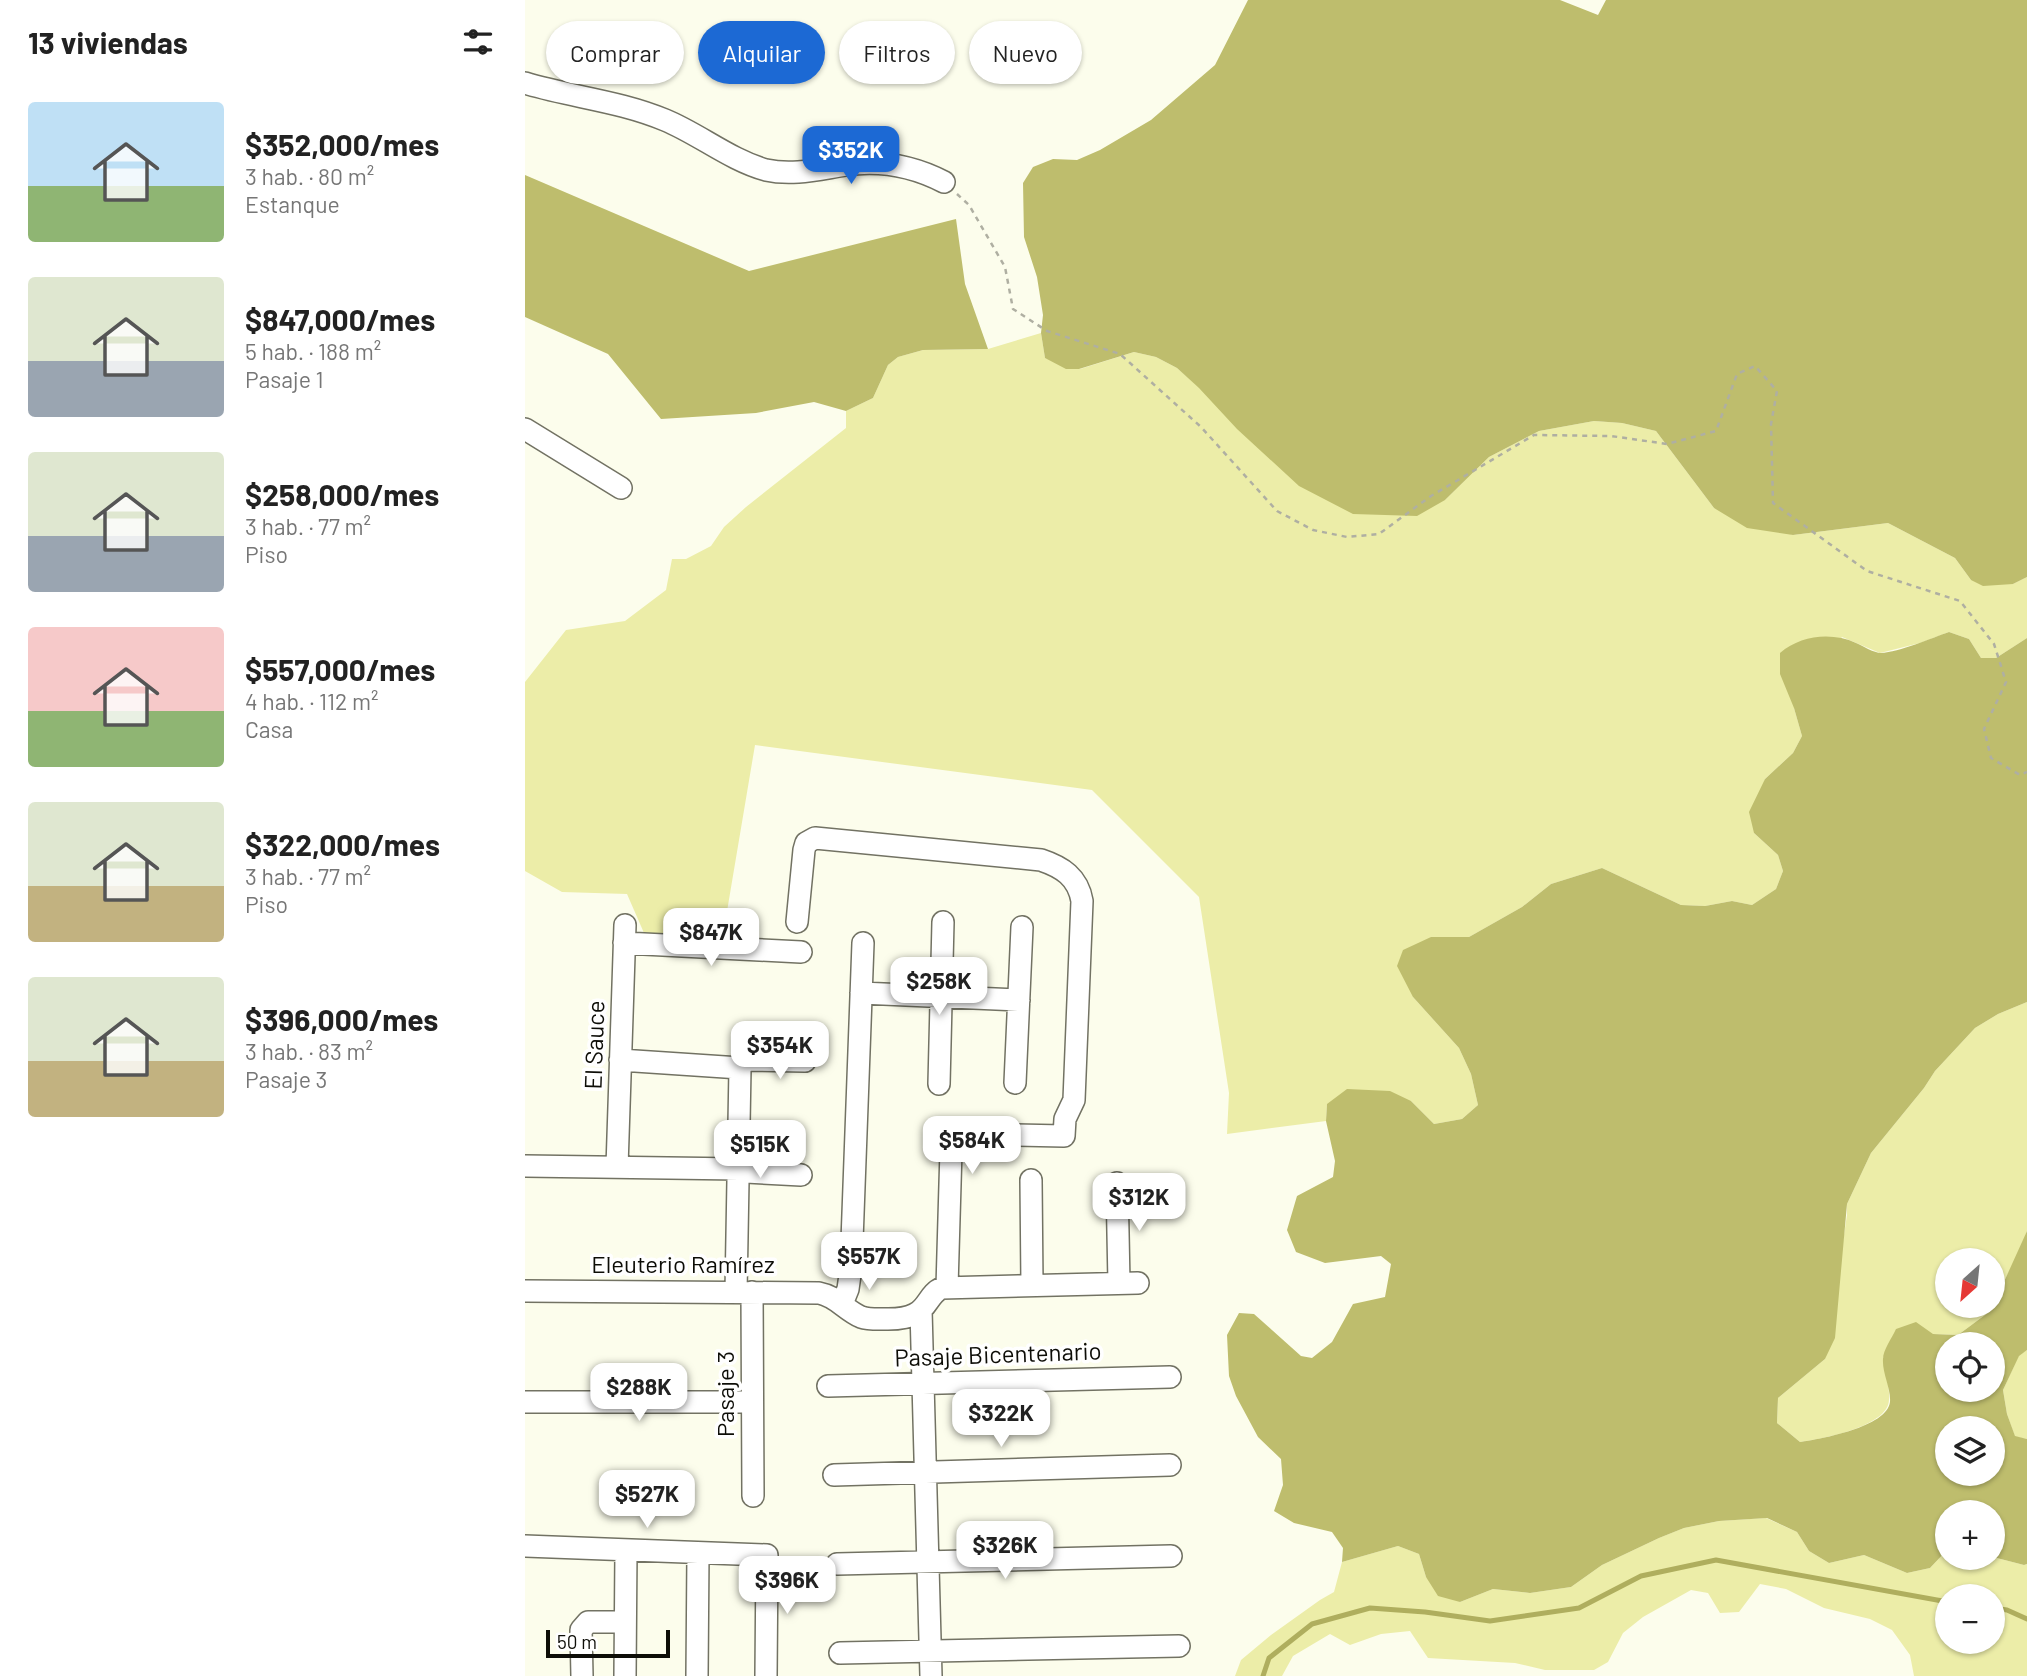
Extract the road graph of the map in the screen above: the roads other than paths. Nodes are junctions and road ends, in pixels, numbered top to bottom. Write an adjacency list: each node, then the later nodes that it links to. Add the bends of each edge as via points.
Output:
1 (525, 83): 2 (street, via 664,120 767,170 799,172 888,164)
2 (944, 182)
3 (525, 429): 4 (street)
4 (621, 488)
5 (797, 922): 25 (street, via 804,850 815,838 1030,858 1051,863 1077,884 1082,901 1074,1100 1065,1119 1064,1136 968,1134 954,1141)
6 (943, 922): 11 (street)
7 (1022, 927): 12 (street)
8 (863, 943): 10 (street)
9 (801, 952): 13 (street, El Sauce, via 624,934)
10 (861, 993): 11 (street); 28 (street, via 851,1268)
11 (941, 996): 12 (street); 17 (street)
12 (1019, 1000): 16 (street)
13 (620, 1060): 15 (street); 19 (street, El Sauce)
14 (804, 1061): 15 (street, via 745,1060)
15 (740, 1068): 20 (street, Pasaje 3)
16 (1015, 1083)
17 (939, 1084)
18 (525, 1166): 19 (street)
19 (617, 1167): 20 (street)
20 (739, 1169): 21 (street); 27 (street, Pasaje 3)
21 (801, 1175)
22 (1031, 1180): 24 (street)
23 (1117, 1183): 24 (street, via 1128,1283)
24 (1032, 1285): 25 (street)
25 (947, 1287): 29 (street, Eleuterio Ramírez, via 932,1294)
26 (525, 1290): 27 (street, Eleuterio Ramírez)
27 (744, 1292): 28 (street, Eleuterio Ramírez, via 818,1293); 34 (street, Pasaje 3)
28 (842, 1304): 29 (street, Eleuterio Ramírez, via 875,1320 910,1316)
29 (921, 1310): 31 (street)
30 (1170, 1377): 31 (street, Pasaje Bicentenario)
31 (923, 1384): 32 (street, Pasaje Bicentenario); 36 (street)
32 (828, 1386)
33 (525, 1402): 34 (street)
34 (752, 1402): 38 (street, Pasaje 3)
35 (1170, 1465): 36 (street)
36 (926, 1472): 37 (street); 43 (street)
37 (834, 1475)
38 (753, 1496)
39 (525, 1546): 40 (street)
40 (626, 1550): 41 (street); 45 (street)
41 (698, 1553): 51 (street); 52 (street, via 767,1555)
42 (1171, 1556): 43 (street)
43 (928, 1562): 44 (street); 47 (street)
44 (837, 1564)
45 (625, 1622): 49 (street, via 589,1622 581,1630); 50 (street)
46 (1179, 1646): 47 (street)
47 (930, 1651): 48 (street); 53 (street)
48 (840, 1653)
49 (582, 1676)
50 (625, 1676)
51 (697, 1676)
52 (766, 1676)
53 (931, 1676)

